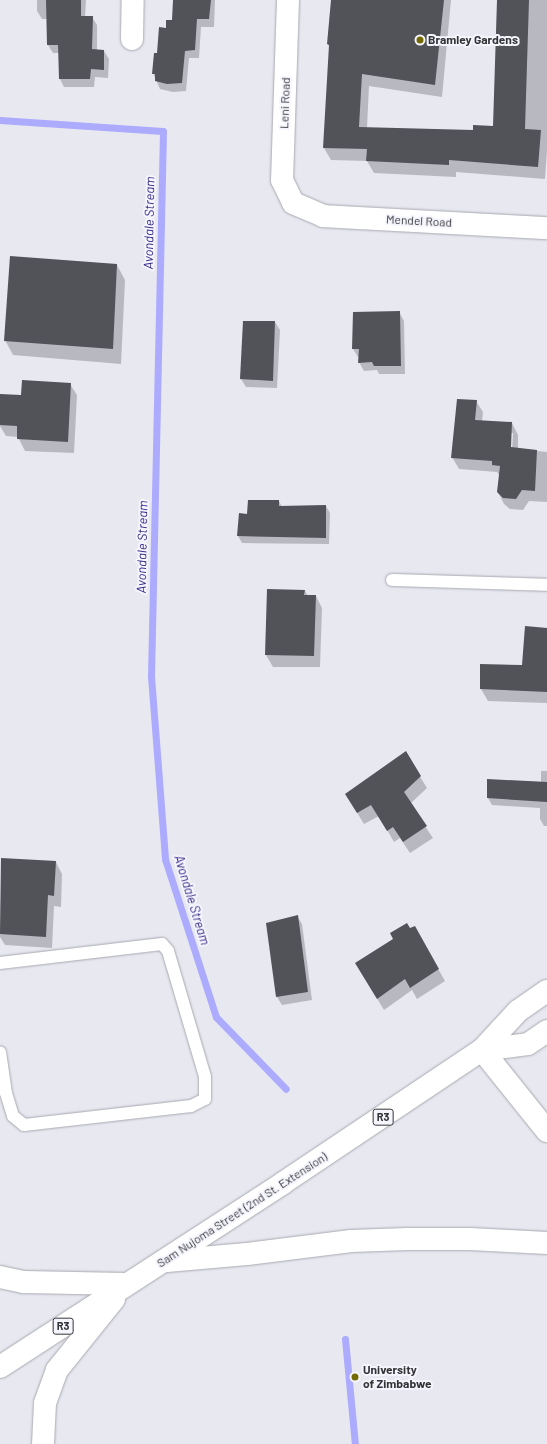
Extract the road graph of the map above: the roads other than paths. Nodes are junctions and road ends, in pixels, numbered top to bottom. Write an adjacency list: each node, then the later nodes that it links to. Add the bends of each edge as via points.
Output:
1 (133, 0): 3 (main road)
2 (288, 0): 4 (main road, Leni Road, via 282,180)
3 (132, 39)
4 (293, 203): 5 (main road, Mendel Road, via 323,216)
5 (547, 228)
6 (392, 580): 7 (lane)
7 (547, 585)
8 (0, 963): 12 (lane, via 162,944 168,951 205,1077 205,1099 191,1106 24,1125 13,1116 6,1093)
9 (547, 991): 11 (main road, Sam Nujoma Street (2nd St. Extension) / R3, via 518,1011)
10 (547, 1031): 11 (main road, Sam Nujoma Street (2nd St. Extension) / R3, via 528,1044)
11 (482, 1050): 13 (main road); 15 (main road, Sam Nujoma Street (2nd St. Extension) / R3)
12 (0, 1052)
13 (547, 1131)
14 (547, 1243): 15 (main road, via 407,1238)
15 (164, 1261): 17 (main road, Sam Nujoma Street (2nd St. Extension) / R3)
16 (0, 1276): 17 (main road, via 24,1282)
17 (126, 1284): 18 (main road, Sam Nujoma Street (2nd St. Extension) / R3); 19 (main road, via 57,1370 45,1403)
18 (0, 1367)
19 (43, 1444)

